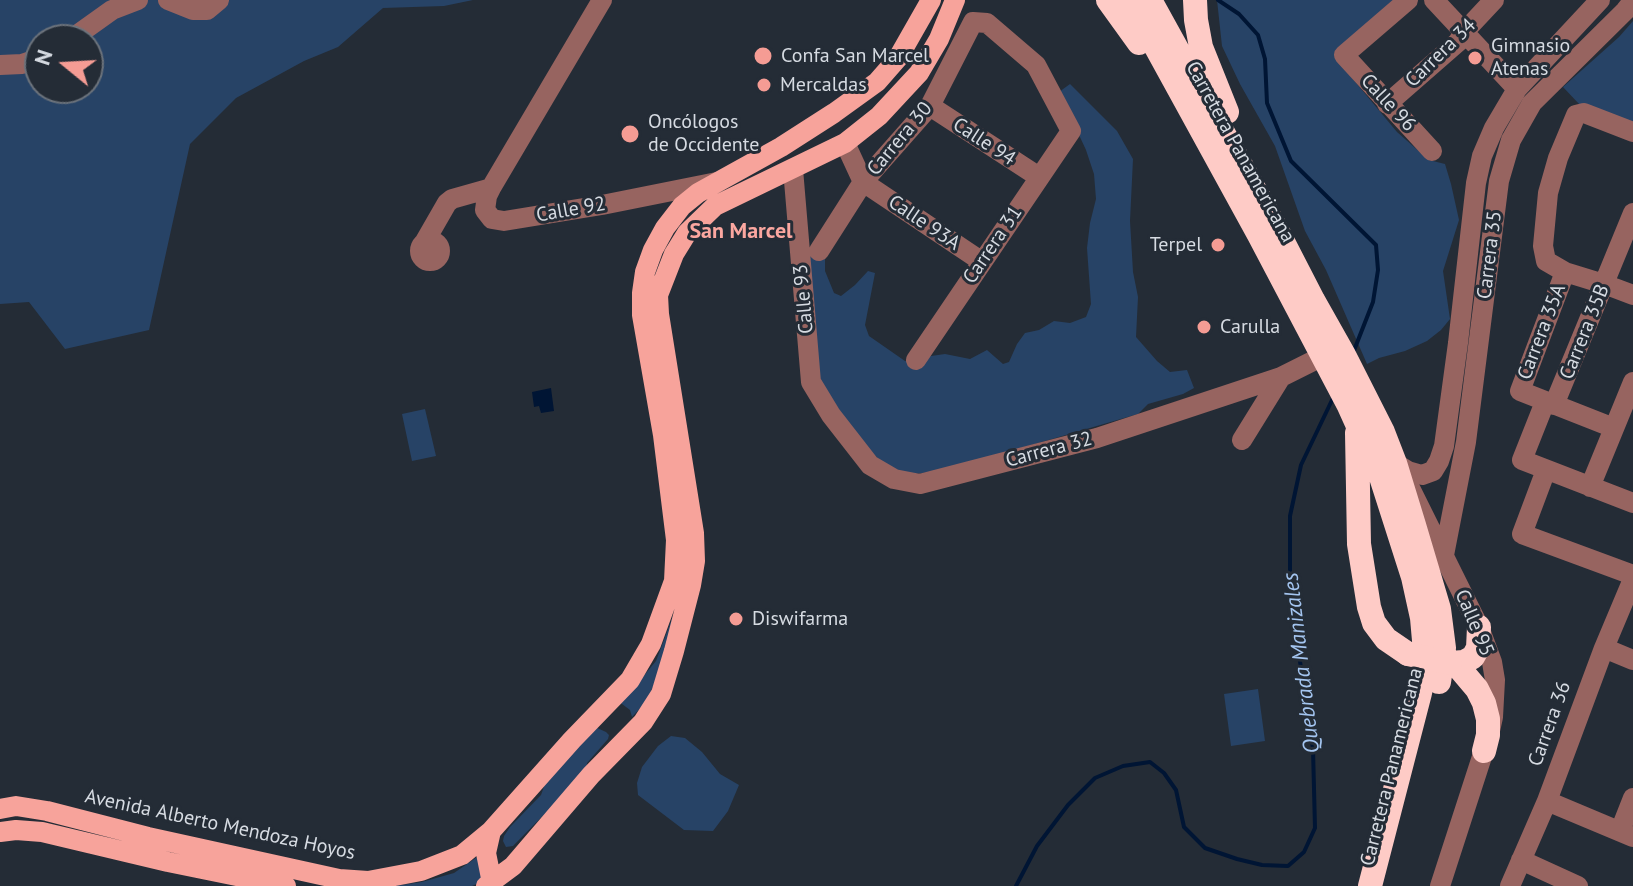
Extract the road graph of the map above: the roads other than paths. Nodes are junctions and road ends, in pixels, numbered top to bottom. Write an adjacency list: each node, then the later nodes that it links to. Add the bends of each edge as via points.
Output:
1 (138, 0): 16 (street)
2 (168, 0): 3 (street, via 207,10)
3 (219, 0)
4 (602, 0): 31 (street)
5 (931, 0): 32 (main road, Avenida Alberto Mendoza Hoyos, via 898,58 877,82 781,147 698,193)
6 (955, 0): 26 (main road, via 919,73)
7 (1108, 0): 23 (highway)
8 (1130, 0): 23 (highway, Carretera Panamericana)
9 (1150, 0): 36 (highway, Carretera Panamericana)
10 (1195, 0): 36 (highway, via 1205,61)
11 (1408, 0): 21 (street, Calle 96, via 1344,55)
12 (1434, 0): 17 (street)
13 (1494, 0): 17 (street, Carrera 34)
14 (1600, 0): 20 (street, Carrera 35)
15 (1633, 1): 56 (street, Carrera 35, via 1532,103 1511,140 1499,181 1466,442)
16 (92, 24)
17 (1464, 32): 20 (street); 21 (street, Carrera 34)
18 (24, 63): 19 (street)
19 (0, 65)
20 (1517, 89): 52 (street, Carrera 35, via 1494,128 1476,183 1442,454 1433,471 1422,475)
21 (1387, 104): 27 (street, Calle 96)
22 (930, 106): 24 (street, Carrera 30, via 973,22 987,23 1036,65); 29 (street, Calle 94); 30 (street, Carrera 30)
23 (1193, 117): 44 (highway, Carretera Panamericana)
24 (1071, 131): 29 (street, Carrera 31)
25 (1633, 132): 40 (street, Carrera 35A, via 1584,113 1576,115 1548,193 1543,246 1546,261)
26 (845, 143): 28 (main road); 30 (street)
27 (1432, 151)
28 (793, 169): 46 (street, Calle 93); 63 (main road, via 715,206 700,219 674,254 661,285 659,314 695,561 661,694 643,722)
29 (1039, 177): 39 (street, Carrera 31)
30 (863, 182): 38 (street, Carrera 30); 39 (street, Calle 93A)
31 (489, 192): 33 (street, Calle 92, via 485,210 492,219 504,221); 37 (street, via 447,203)
32 (679, 198): 33 (street, Calle 92); 62 (main road, Avenida Alberto Mendoza Hoyos, via 653,250 642,293 676,540 674,581 651,644 630,680)
33 (602, 205): 35 (street)
34 (1633, 213): 41 (street, Carrera 35B)
35 (590, 225)
36 (1278, 232): 44 (highway, Carretera Panamericana, via 1313,300)
37 (432, 249)
38 (819, 251)
39 (981, 261): 43 (street, Carrera 31)
40 (1565, 272): 41 (street); 48 (street, Carrera 35A, via 1520,391)
41 (1604, 284): 42 (street); 48 (street, Carrera 35B)
42 (1633, 295)
43 (916, 360)
44 (1332, 360): 45 (street, Carrera 32); 49 (highway)
45 (1281, 377): 46 (street, Carrera 32, via 1097,438 920,484 894,479 870,465); 51 (street)
46 (811, 382)
47 (1633, 382): 50 (street)
48 (1550, 404): 50 (street); 53 (street, Carrera 35B, via 1522,460)
49 (1355, 405): 52 (highway, Carretera Panamericana, via 1383,432); 61 (highway, bridge, via 1359,544 1374,623 1408,654); 74 (highway, Carretera Panamericana, via 1413,577 1426,649 1420,693)
50 (1614, 428): 54 (street)
51 (1242, 440)
52 (1395, 463): 56 (street, Calle 95); 75 (highway, Carretera Panamericana, via 1431,577 1444,648 1436,699)
53 (1546, 470): 54 (street); 57 (street, via 1522,534)
54 (1590, 487): 55 (street)
55 (1633, 503)
56 (1444, 555): 58 (street, Calle 95)
57 (1632, 583): 59 (street, Carrera 36)
58 (1479, 627): 61 (highway, via 1473,657); 64 (street, Calle 95, via 1495,680)
59 (1604, 648): 60 (street); 66 (street, Carrera 36)
60 (1633, 660)
61 (1452, 663): 64 (highway, via 1484,703)
62 (593, 719): 63 (main road, via 608,731); 68 (main road, Avenida Alberto Mendoza Hoyos)
63 (615, 748): 72 (main road, via 513,866)
64 (1484, 751): 76 (street, Calle 95)
65 (1633, 798): 70 (street)
66 (1547, 801): 70 (street); 71 (street, Carrera 36)
67 (0, 809): 68 (main road, Avenida Alberto Mendoza Hoyos, via 47,811 177,844 368,881 421,871 462,855)
68 (491, 831): 72 (main road, via 486,853)
69 (0, 832): 73 (main road, via 42,832)
70 (1626, 834)
71 (1521, 860): 77 (street, Carrera 36); 78 (street)
72 (489, 885)
73 (286, 886)
74 (1370, 886)
75 (1386, 886)
76 (1440, 886)
77 (1510, 886)
78 (1578, 886)

